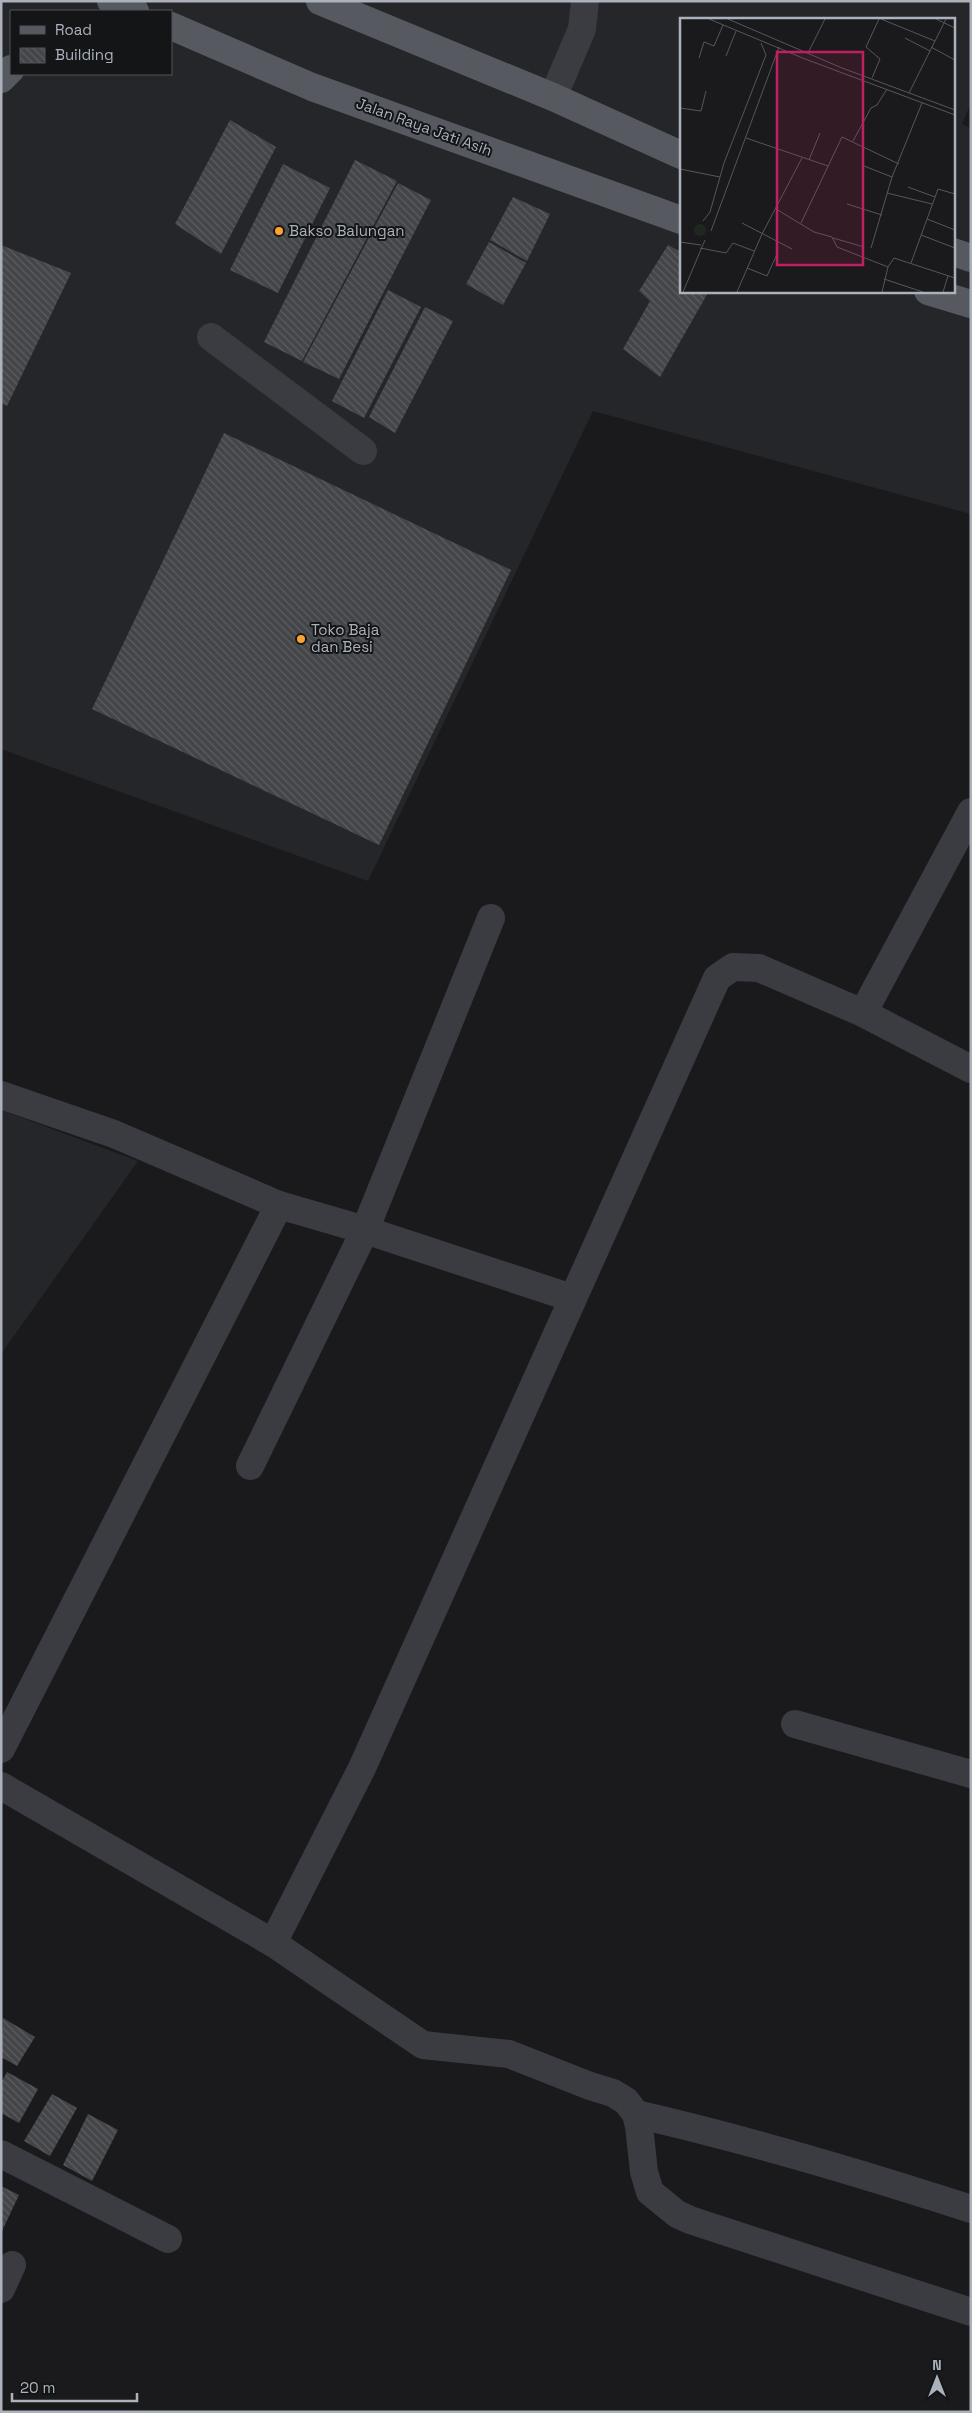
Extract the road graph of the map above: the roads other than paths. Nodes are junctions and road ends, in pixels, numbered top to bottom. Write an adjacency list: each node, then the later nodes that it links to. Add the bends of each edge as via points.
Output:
1 (111, 1): 5 (main road)
2 (320, 1): 4 (main road)
3 (584, 1): 11 (street, via 582,29)
4 (356, 8): 11 (main road)
5 (133, 10)
6 (172, 26): 8 (main road, Jalan Raya Jati Asih)
7 (172, 40): 8 (main road)
8 (230, 51): 13 (main road, Jalan Raya Jati Asih, via 312,86)
9 (10, 70): 10 (main road)
10 (1, 79)
11 (553, 97): 12 (main road)
12 (680, 155)
13 (680, 220)
14 (954, 252): 15 (main road)
15 (971, 258)
16 (931, 292): 17 (main road)
17 (971, 304)
18 (211, 337): 19 (street)
19 (363, 451)
20 (971, 812): 22 (street)
21 (491, 918): 26 (street)
22 (863, 1013): 23 (street); 27 (street, via 759,968 733,967 717,978)
23 (971, 1069)
24 (1, 1095): 25 (street, via 114,1134)
25 (279, 1205): 26 (street); 30 (street)
26 (365, 1230): 27 (street); 28 (street)
27 (572, 1298): 33 (street, via 362,1768)
28 (250, 1466)
29 (795, 1724): 31 (street)
30 (1, 1749)
31 (971, 1774)
32 (1, 1786): 33 (street)
33 (273, 1943): 34 (street, via 424,2045 509,2054 613,2093 626,2100)
34 (636, 2114): 36 (street, via 710,2131); 38 (street, via 643,2143 646,2184 650,2192 677,2214)
35 (1, 2154): 37 (street)
36 (971, 2209)
37 (168, 2239)
38 (971, 2312)

